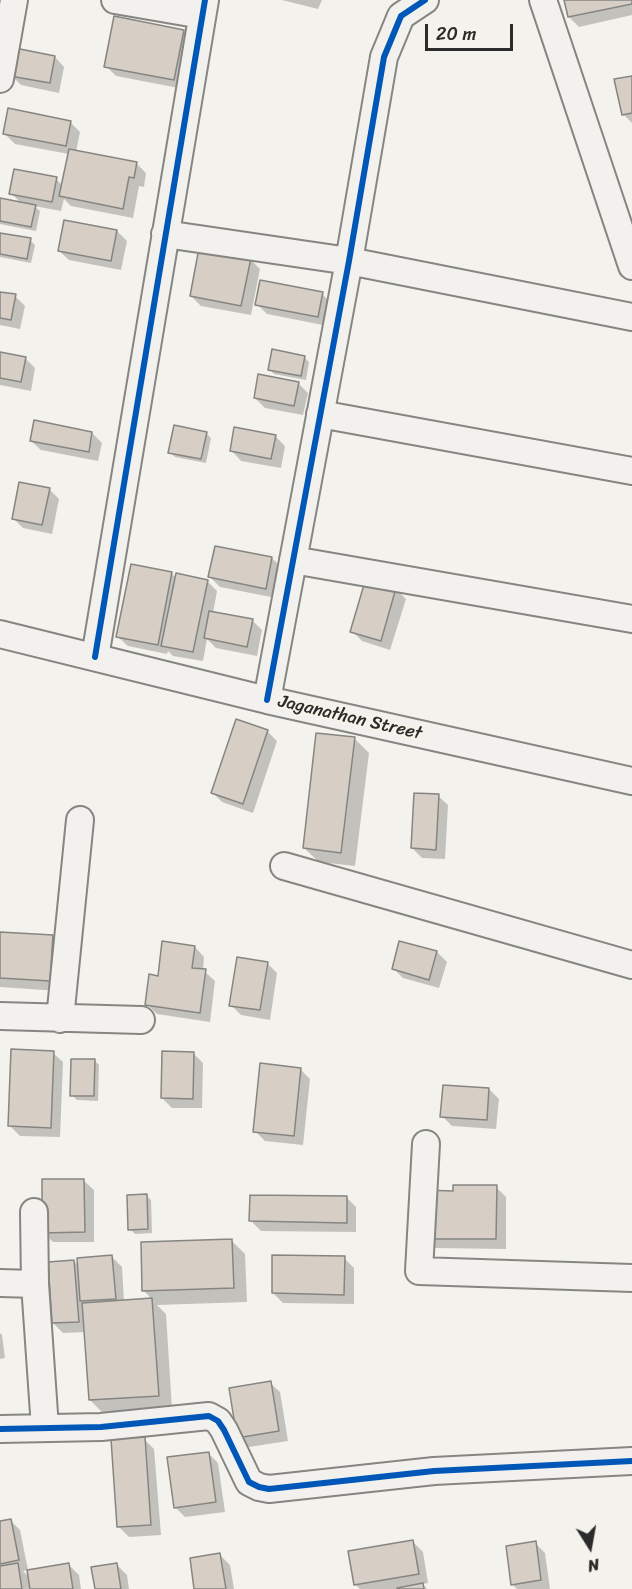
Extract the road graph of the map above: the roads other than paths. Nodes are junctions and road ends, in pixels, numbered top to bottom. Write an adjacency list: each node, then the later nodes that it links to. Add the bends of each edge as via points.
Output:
1 (14, 0): 6 (street)
2 (115, 0): 5 (street)
3 (425, 0): 8 (street, via 402,16 384,57)
4 (543, 0): 9 (street)
5 (203, 8): 7 (street)
6 (0, 79)
7 (165, 234): 8 (street); 16 (street)
8 (349, 261): 10 (street); 11 (street)
9 (632, 266)
10 (632, 317)
11 (320, 414): 12 (street); 13 (street)
12 (632, 471)
13 (293, 560): 14 (street); 17 (street)
14 (632, 619)
15 (0, 634): 16 (street, Jaganathan Street)
16 (95, 657): 17 (street, Jaganathan Street)
17 (267, 700): 18 (street, Jaganathan Street)
18 (632, 781)
19 (80, 820): 23 (street)
20 (284, 866): 21 (street)
21 (632, 965)
22 (0, 1016): 23 (street)
23 (60, 1018): 24 (street)
24 (141, 1020)
25 (426, 1144): 27 (street, via 419,1271)
26 (34, 1212): 29 (street)
27 (632, 1278)
28 (0, 1283): 29 (street)
29 (35, 1284): 30 (street)
30 (45, 1428): 31 (street); 32 (street, via 101,1427 209,1416 224,1430 249,1482 269,1489 434,1471)
31 (0, 1429)
32 (632, 1461)

